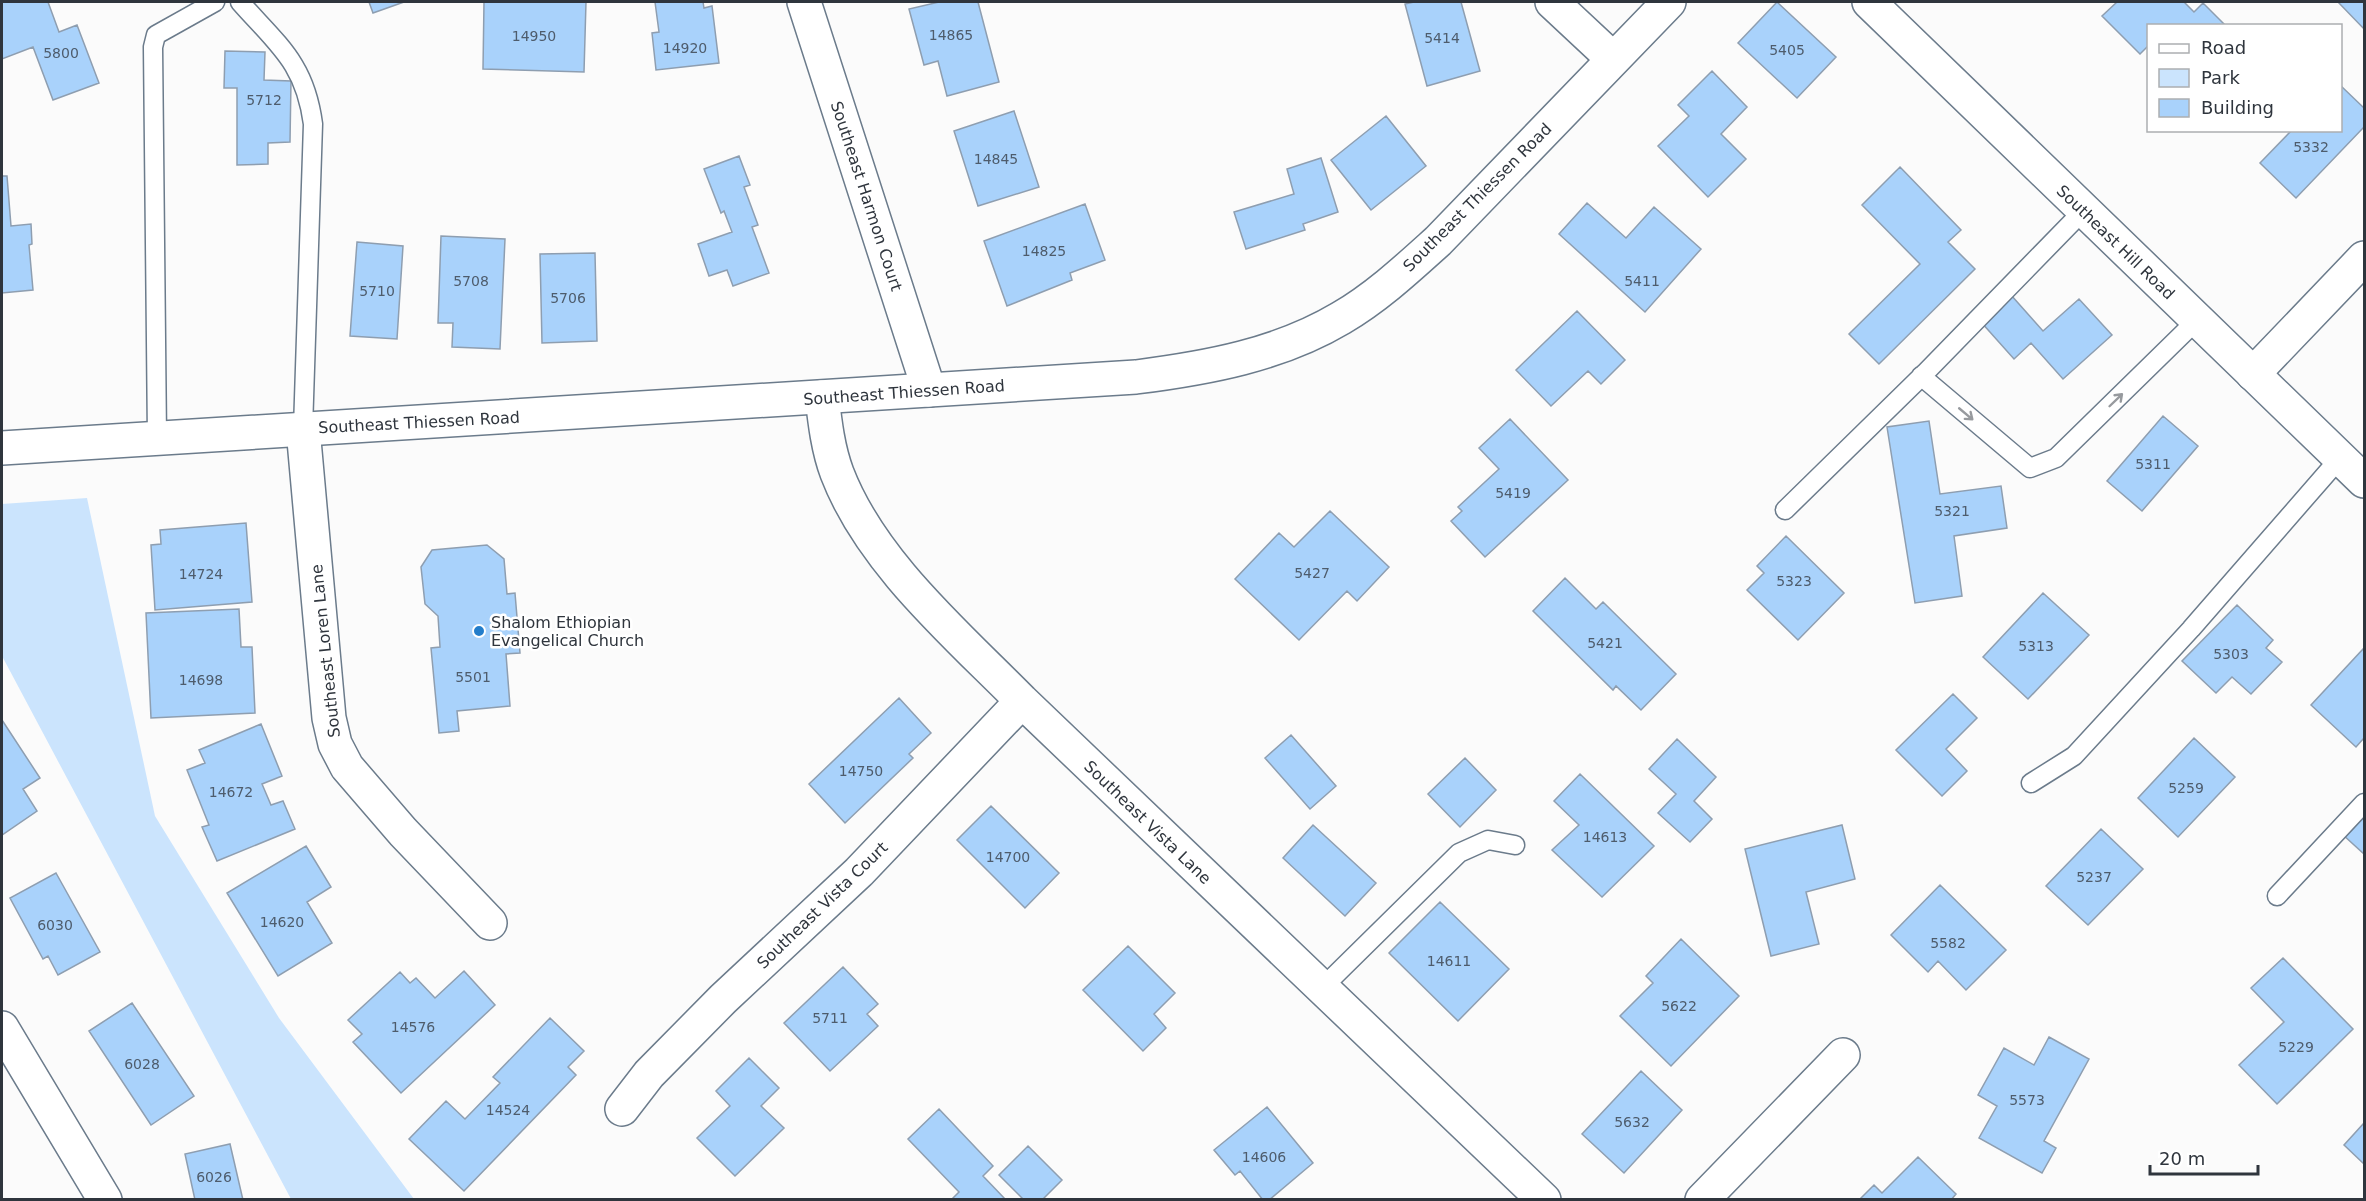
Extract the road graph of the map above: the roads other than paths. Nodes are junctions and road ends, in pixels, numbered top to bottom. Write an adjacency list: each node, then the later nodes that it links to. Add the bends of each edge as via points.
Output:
1 (214, 2): 16 (lane, via 156,35 153,47)
2 (240, 2): 15 (lane, via 295,63 309,94 313,124)
3 (804, 2): 13 (street, Southeast Harmon Court)
4 (1552, 2): 7 (street)
5 (1669, 2): 7 (street, Southeast Thiessen Road)
6 (1869, 2): 8 (street, Southeast Hill Road)
7 (1613, 59): 13 (street, Southeast Thiessen Road, via 1438,241 1397,278 1342,318 1312,333 1229,362 1176,372)
8 (2084, 210): 10 (street, Southeast Hill Road); 12 (lane)
9 (2364, 258): 11 (street)
10 (2197, 320): 11 (street, Southeast Hill Road); 12 (lane, one-way to 10, via 2030,468 2056,458)
11 (2253, 374): 18 (street, Southeast Hill Road)
12 (1921, 376): 20 (lane)
13 (929, 390): 14 (street, Southeast Thiessen Road)
14 (822, 398): 15 (street, Southeast Thiessen Road); 21 (street, Southeast Vista Lane, via 836,472 867,531 938,616)
15 (303, 429): 16 (street, Southeast Thiessen Road); 26 (street, Southeast Loren Lane, via 329,718 335,744 347,767 396,824)
16 (157, 438): 17 (street, Southeast Thiessen Road)
17 (2, 448)
18 (2340, 458): 19 (street, Southeast Hill Road); 22 (lane, via 2074,756)
19 (2364, 481)
20 (1785, 510)
21 (1022, 701): 27 (street, Southeast Vista Lane); 30 (street, Southeast Vista Court, via 859,872 723,999 650,1074)
22 (2031, 783)
23 (2364, 803): 25 (lane)
24 (1515, 845): 27 (lane, via 1488,840 1459,853)
25 (2277, 896)
26 (490, 923)
27 (1322, 988): 32 (street, Southeast Vista Lane)
28 (2, 1028): 31 (street)
29 (1844, 1055): 33 (street)
30 (622, 1109)
31 (105, 1200)
32 (1544, 1200)
33 (1702, 1200)

